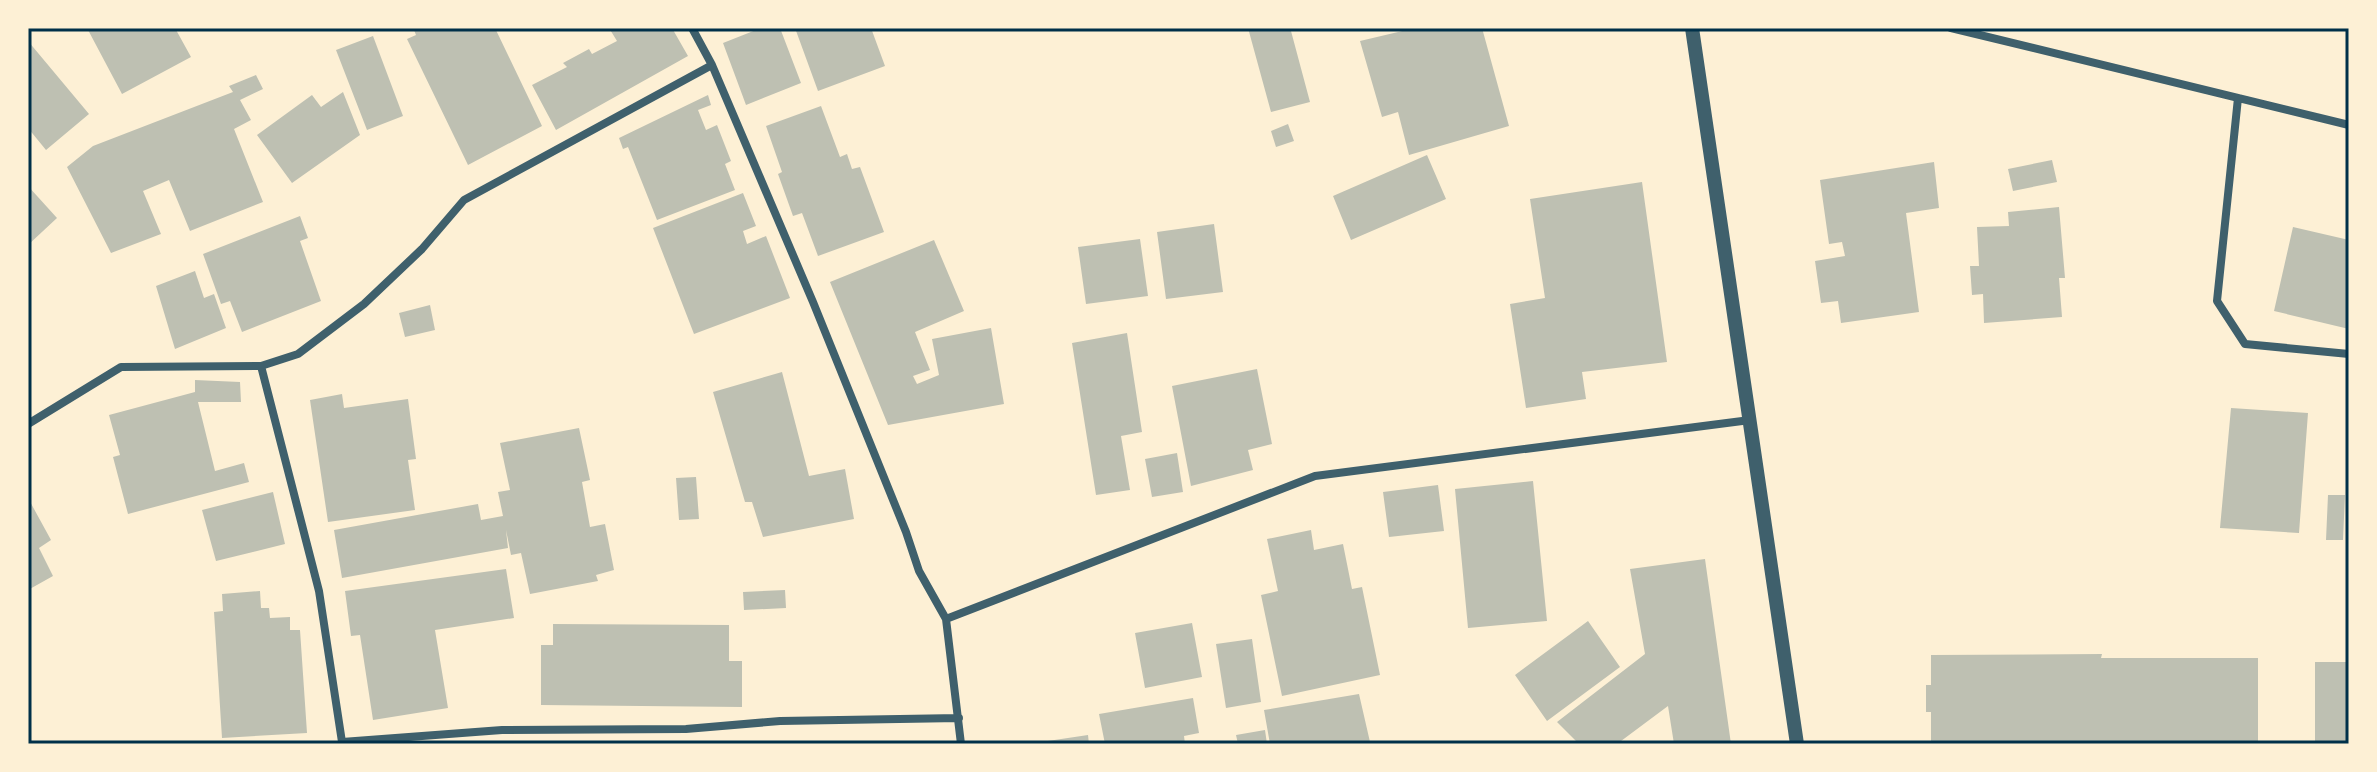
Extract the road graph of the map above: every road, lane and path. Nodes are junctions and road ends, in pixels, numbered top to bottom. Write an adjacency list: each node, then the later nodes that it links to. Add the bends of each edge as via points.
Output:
1 (692, 28): 4 (street)
2 (1692, 28): 9 (street)
3 (1951, 28): 5 (street)
4 (712, 65): 8 (street, via 464,200 364,304 298,354); 11 (street, via 919,571)
5 (2238, 98): 6 (street); 7 (street, via 2217,301 2245,344)
6 (2349, 125)
7 (2349, 354)
8 (261, 366): 10 (street, via 121,367); 12 (street, via 319,591 342,742 502,730)
9 (1751, 420): 11 (street, via 1315,476); 14 (street)
10 (28, 424)
11 (946, 619): 12 (street)
12 (959, 718): 13 (street)
13 (961, 744)
14 (1797, 744)

